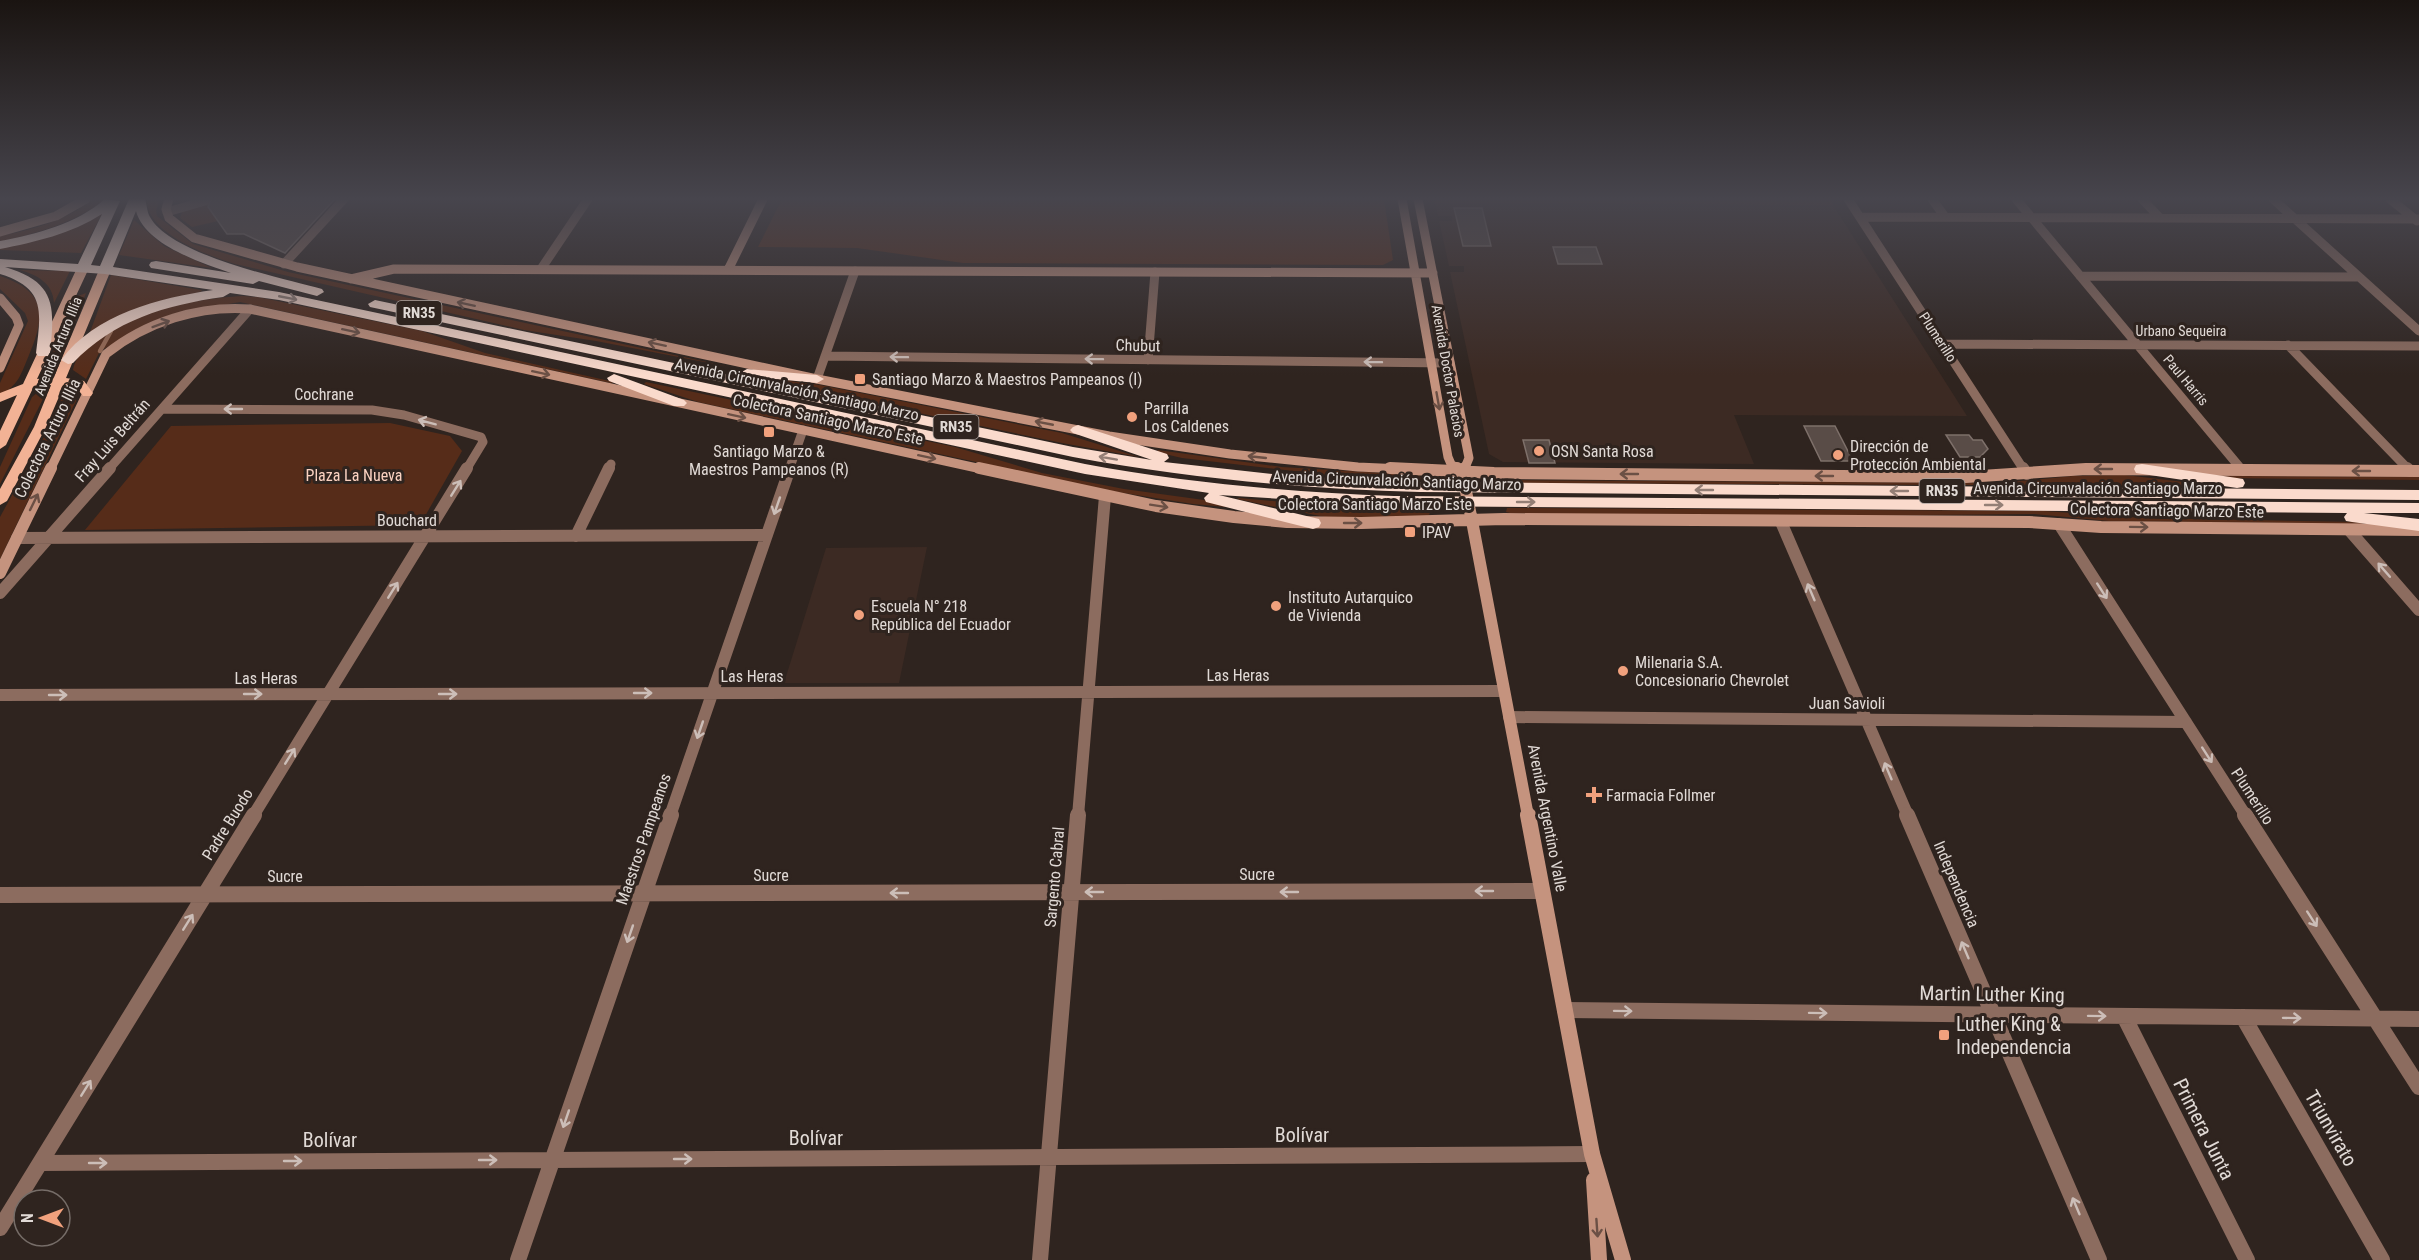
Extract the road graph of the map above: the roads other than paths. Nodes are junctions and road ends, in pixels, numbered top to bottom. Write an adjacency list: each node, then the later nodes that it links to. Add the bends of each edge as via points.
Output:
1 (36, 258): 15 (highway, Avenida Circunvalación Santiago Marzo / RN35)
2 (87, 258): 15 (highway, Avenida Arturo Illia)
3 (110, 258): 17 (highway, Avenida Arturo Illia)
4 (207, 258): 29 (highway)
5 (263, 258): 16 (street, Colectora Santiago Marzo Este)
6 (291, 258): 16 (street)
7 (549, 258): 18 (street)
8 (734, 258): 20 (street)
9 (1412, 258): 23 (street, Avenida Doctor Palacios)
10 (1429, 258): 24 (street, Avenida Doctor Palacios)
11 (1887, 258): 35 (street, Plumerillo)
12 (2065, 258): 25 (street, Paul Harris)
13 (2338, 258): 26 (street)
14 (0, 263): 15 (highway, Avenida Circunvalación Santiago Marzo / RN35)
15 (85, 263): 17 (highway, Avenida Circunvalación Santiago Marzo / RN35); 40 (main road, Avenida Arturo Illia)
16 (285, 264): 27 (street, Colectora Santiago Marzo Este)
17 (107, 265): 28 (highway, Avenida Circunvalación Santiago Marzo / RN35); 29 (highway, Avenida Circunvalación Santiago Marzo / RN35, via 198,270); 42 (main road, Avenida Arturo Illia)
18 (541, 269): 20 (street); 27 (street, via 394,269)
19 (0, 270): 40 (highway, via 29,280 45,298 48,314)
20 (728, 270): 21 (street)
21 (855, 271): 22 (street); 41 (street)
22 (1155, 272): 23 (street); 43 (street)
23 (1415, 273): 24 (street); 44 (street, Avenida Doctor Palacios)
24 (1432, 273): 45 (street, Avenida Doctor Palacios)
25 (2080, 276): 26 (street); 36 (street, Paul Harris)
26 (2359, 277): 32 (street)
27 (350, 279): 47 (street, Colectora Santiago Marzo Este, one-way to 27)
28 (254, 292): 33 (highway, Avenida Circunvalación Santiago Marzo / RN35, one-way to 33); 42 (highway, via 206,295 149,310 100,333)
29 (317, 292): 34 (highway, Avenida Circunvalación Santiago Marzo / RN35)
30 (0, 298): 46 (street, via 19,325)
31 (250, 309): 39 (street, Colectora Santiago Marzo Este, one-way to 31, via 163,323 215,309); 52 (street, Colectora Santiago Marzo Este, one-way to 52); 53 (street, Fray Luis Beltrán)
32 (2419, 331)
33 (445, 332): 52 (highway, via 490,350 620,379); 57 (highway, Avenida Circunvalación Santiago Marzo / RN35)
34 (522, 335): 47 (highway, via 593,344 734,372); 64 (highway, Avenida Circunvalación Santiago Marzo / RN35, one-way to 34, via 1247,477 1120,461)
35 (1943, 344): 36 (street, Urbano Sequeira); 62 (street, Plumerillo)
36 (2137, 345): 37 (street, Urbano Sequeira); 61 (street, Paul Harris)
37 (2288, 345): 38 (street, Urbano Sequeira); 63 (street)
38 (2419, 346)
39 (109, 351): 50 (street, Colectora Arturo Illia)
40 (43, 353): 49 (main road, Avenida Arturo Illia)
41 (825, 356): 43 (street, Chubut, one-way to 41); 47 (street)
42 (68, 360): 48 (main road, Avenida Arturo Illia)
43 (1148, 360): 44 (street, Chubut, one-way to 43)
44 (1431, 363): 45 (street, Chubut); 65 (street, Avenida Doctor Palacios, one-way to 65, via 1448,457)
45 (1450, 363): 65 (street, Avenida Doctor Palacios, via 1469,458)
46 (0, 368)
47 (817, 378): 55 (street, Colectora Santiago Marzo Este, one-way to 47)
48 (60, 380): 49 (main road); 50 (main road, via 82,386); 68 (main road, Avenida Arturo Illia, via 32,444)
49 (28, 386): 51 (main road); 58 (main road, Avenida Arturo Illia)
50 (87, 393): 81 (street, Colectora Arturo Illia, one-way to 50)
51 (0, 398)
52 (680, 403): 54 (street, Colectora Santiago Marzo Este, one-way to 54)
53 (162, 409): 56 (street, Cochrane, one-way to 53, via 404,415 372,410); 82 (street, Fray Luis Beltrán)
54 (802, 430): 67 (street, Colectora Santiago Marzo Este, one-way to 67); 78 (street, Maestros Pampeanos, one-way to 78)
55 (1078, 430): 64 (highway, via 1173,460); 65 (street, Colectora Santiago Marzo Este, one-way to 55, via 1347,466 1169,446)
56 (482, 439): 79 (street, Padre Buodo, one-way to 56, via 481,447)
57 (962, 443): 65 (highway, Avenida Circunvalación Santiago Marzo / RN35, via 1110,474 1333,499); 73 (highway, via 1042,470 1212,498)
58 (0, 445)
59 (611, 464): 80 (street)
60 (2142, 469): 61 (street, Colectora Santiago Marzo Este); 62 (street, Colectora Santiago Marzo Este, one-way to 62); 63 (highway, via 2233,483)
61 (2242, 470): 63 (street, Colectora Santiago Marzo Este, one-way to 61)
62 (2027, 474): 65 (street, Colectora Santiago Marzo Este, one-way to 65)
63 (2416, 476)
64 (1395, 487): 65 (highway, Avenida Circunvalación Santiago Marzo / RN35)
65 (1465, 487): 66 (highway, Avenida Circunvalación Santiago Marzo / RN35, one-way to 65); 69 (highway, Avenida Circunvalación Santiago Marzo / RN35, one-way to 69); 71 (street, Avenida Argentino Valle)
66 (2419, 495)
67 (1105, 496): 73 (street, Colectora Santiago Marzo Este, one-way to 73, via 1234,516); 87 (street, Sargento Cabral)
68 (0, 501)
69 (2048, 505): 70 (highway, Avenida Circunvalación Santiago Marzo / RN35); 75 (highway, via 2139,515 2341,517)
70 (2419, 508)
71 (1472, 520): 72 (street, Colectora Santiago Marzo Este); 73 (street, Colectora Santiago Marzo Este, one-way to 71); 86 (street, Avenida Argentino Valle)
72 (1781, 522): 74 (street, Colectora Santiago Marzo Este); 92 (street, Independencia, one-way to 72)
73 (1313, 523)
74 (2059, 524): 76 (street, Colectora Santiago Marzo Este, one-way to 76); 93 (street, Plumerillo, one-way to 93)
75 (2419, 525)
76 (2349, 530): 77 (street, Colectora Santiago Marzo Este); 85 (street, one-way to 76)
77 (2419, 530)
78 (766, 535): 80 (street, Bouchard); 88 (street, Maestros Pampeanos)
79 (426, 536): 80 (street, Bouchard); 82 (street, Bouchard); 89 (street, Padre Buodo, one-way to 79)
80 (576, 536)
81 (17, 538): 82 (street, Bouchard); 83 (street, Colectora Arturo Illia)
82 (48, 538): 84 (street, Fray Luis Beltrán)
83 (0, 573)
84 (0, 593)
85 (2419, 610)
86 (1504, 691): 87 (street, Las Heras); 91 (street, Avenida Argentino Valle)
87 (1088, 692): 88 (street, Las Heras); 95 (street, Sargento Cabral)
88 (712, 693): 89 (street, Las Heras, one-way to 88); 96 (street, Maestros Pampeanos, one-way to 96)
89 (328, 694): 90 (street, Las Heras, one-way to 89); 98 (street, Padre Buodo, one-way to 89)
90 (0, 695)
91 (1509, 717): 92 (street, Juan Savioli); 94 (street, Avenida Argentino Valle)
92 (1866, 720): 93 (street, Juan Savioli); 100 (street, Independencia, one-way to 92)
93 (2186, 722): 103 (street, Plumerillo, one-way to 103)
94 (1542, 891): 95 (street, Sucre, one-way to 95); 99 (street, Avenida Argentino Valle)
95 (1071, 892): 96 (street, Sucre, one-way to 96); 107 (street, Sargento Cabral)
96 (644, 893): 98 (street, Sucre); 108 (street, Maestros Pampeanos, one-way to 108)
97 (0, 895): 98 (street, Sucre)
98 (205, 895): 109 (street, Padre Buodo, one-way to 98)
99 (1565, 1010): 100 (street, Martin Luther King, one-way to 100); 106 (street, Avenida Argentino Valle)
100 (1993, 1015): 101 (street, Martin Luther King, one-way to 101); 115 (street, Independencia, one-way to 100)
101 (2124, 1016): 102 (street, Martin Luther King); 116 (street, Primera Junta)
102 (2243, 1017): 103 (street, Martin Luther King, one-way to 103); 117 (street, Triunvirato)
103 (2375, 1019): 104 (street, Martin Luther King); 105 (street, Plumerillo)
104 (2419, 1019)
105 (2419, 1086)
106 (1592, 1154): 107 (street, Bolívar); 113 (street, Avenida Argentino Valle, one-way to 113); 114 (street, Avenida Argentino Valle)
107 (1048, 1157): 108 (street, Bolívar, one-way to 107); 112 (street, Sargento Cabral)
108 (552, 1160): 109 (street, Bolívar, one-way to 108); 111 (street, Maestros Pampeanos)
109 (40, 1163): 110 (street, Padre Buodo)
110 (0, 1228)
111 (518, 1260)
112 (1040, 1260)
113 (1599, 1260)
114 (1623, 1260)
115 (2099, 1260)
116 (2247, 1260)
117 (2382, 1260)

